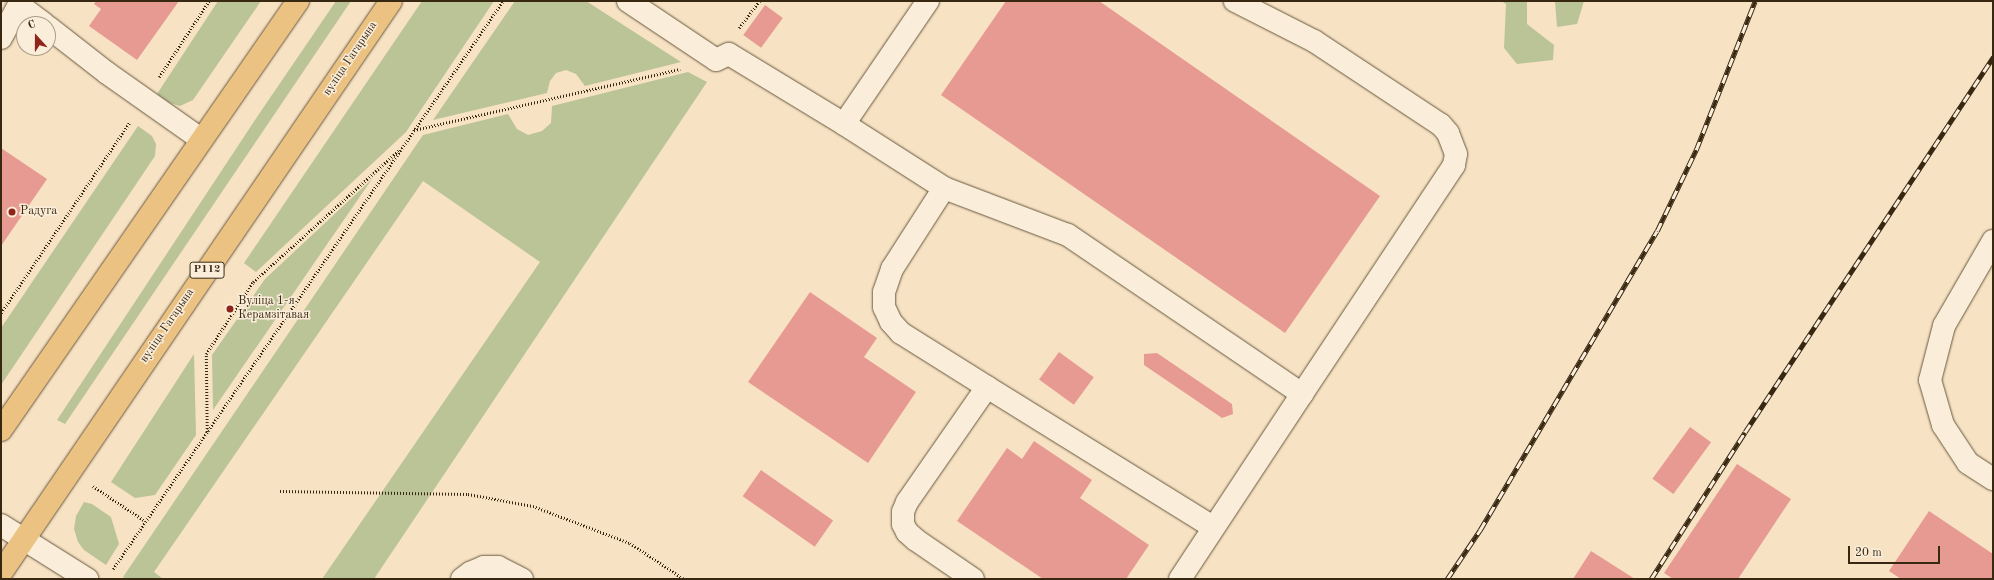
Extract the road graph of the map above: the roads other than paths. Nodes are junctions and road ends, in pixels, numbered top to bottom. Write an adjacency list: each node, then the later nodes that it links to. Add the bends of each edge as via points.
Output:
1 (298, 1): 11 (main road)
2 (391, 1): 20 (main road, вуліца Гагарына / Р112)
3 (628, 1): 10 (street, via 716,60 729,54)
4 (928, 1): 10 (street)
5 (1235, 1): 15 (street, via 1314,40 1441,125 1448,133 1456,154 1454,164)
6 (20, 3): 7 (street); 9 (street)
7 (35, 16)
8 (56, 33): 11 (street, via 107,73)
9 (1, 38)
10 (844, 124): 12 (street)
11 (202, 139): 16 (main road)
12 (944, 188): 14 (street, via 892,270 884,292 884,308 891,322 901,333); 15 (street, via 1068,236)
13 (1993, 242): 17 (street, via 1944,326 1930,380 1943,425 1968,463)
14 (987, 387): 19 (street); 25 (street, via 907,502 903,512 903,524 907,532)
15 (1302, 394): 19 (street)
16 (1, 430)
17 (1993, 479)
18 (1, 525): 20 (street)
19 (1213, 527): 26 (street)
20 (23, 540): 21 (main road, вуліца Гагарына / Р112); 22 (street)
21 (1, 573)
22 (87, 579)
23 (462, 579): 24 (street, via 484,567 498,567)
24 (522, 579)
25 (973, 579)
26 (1180, 579)

